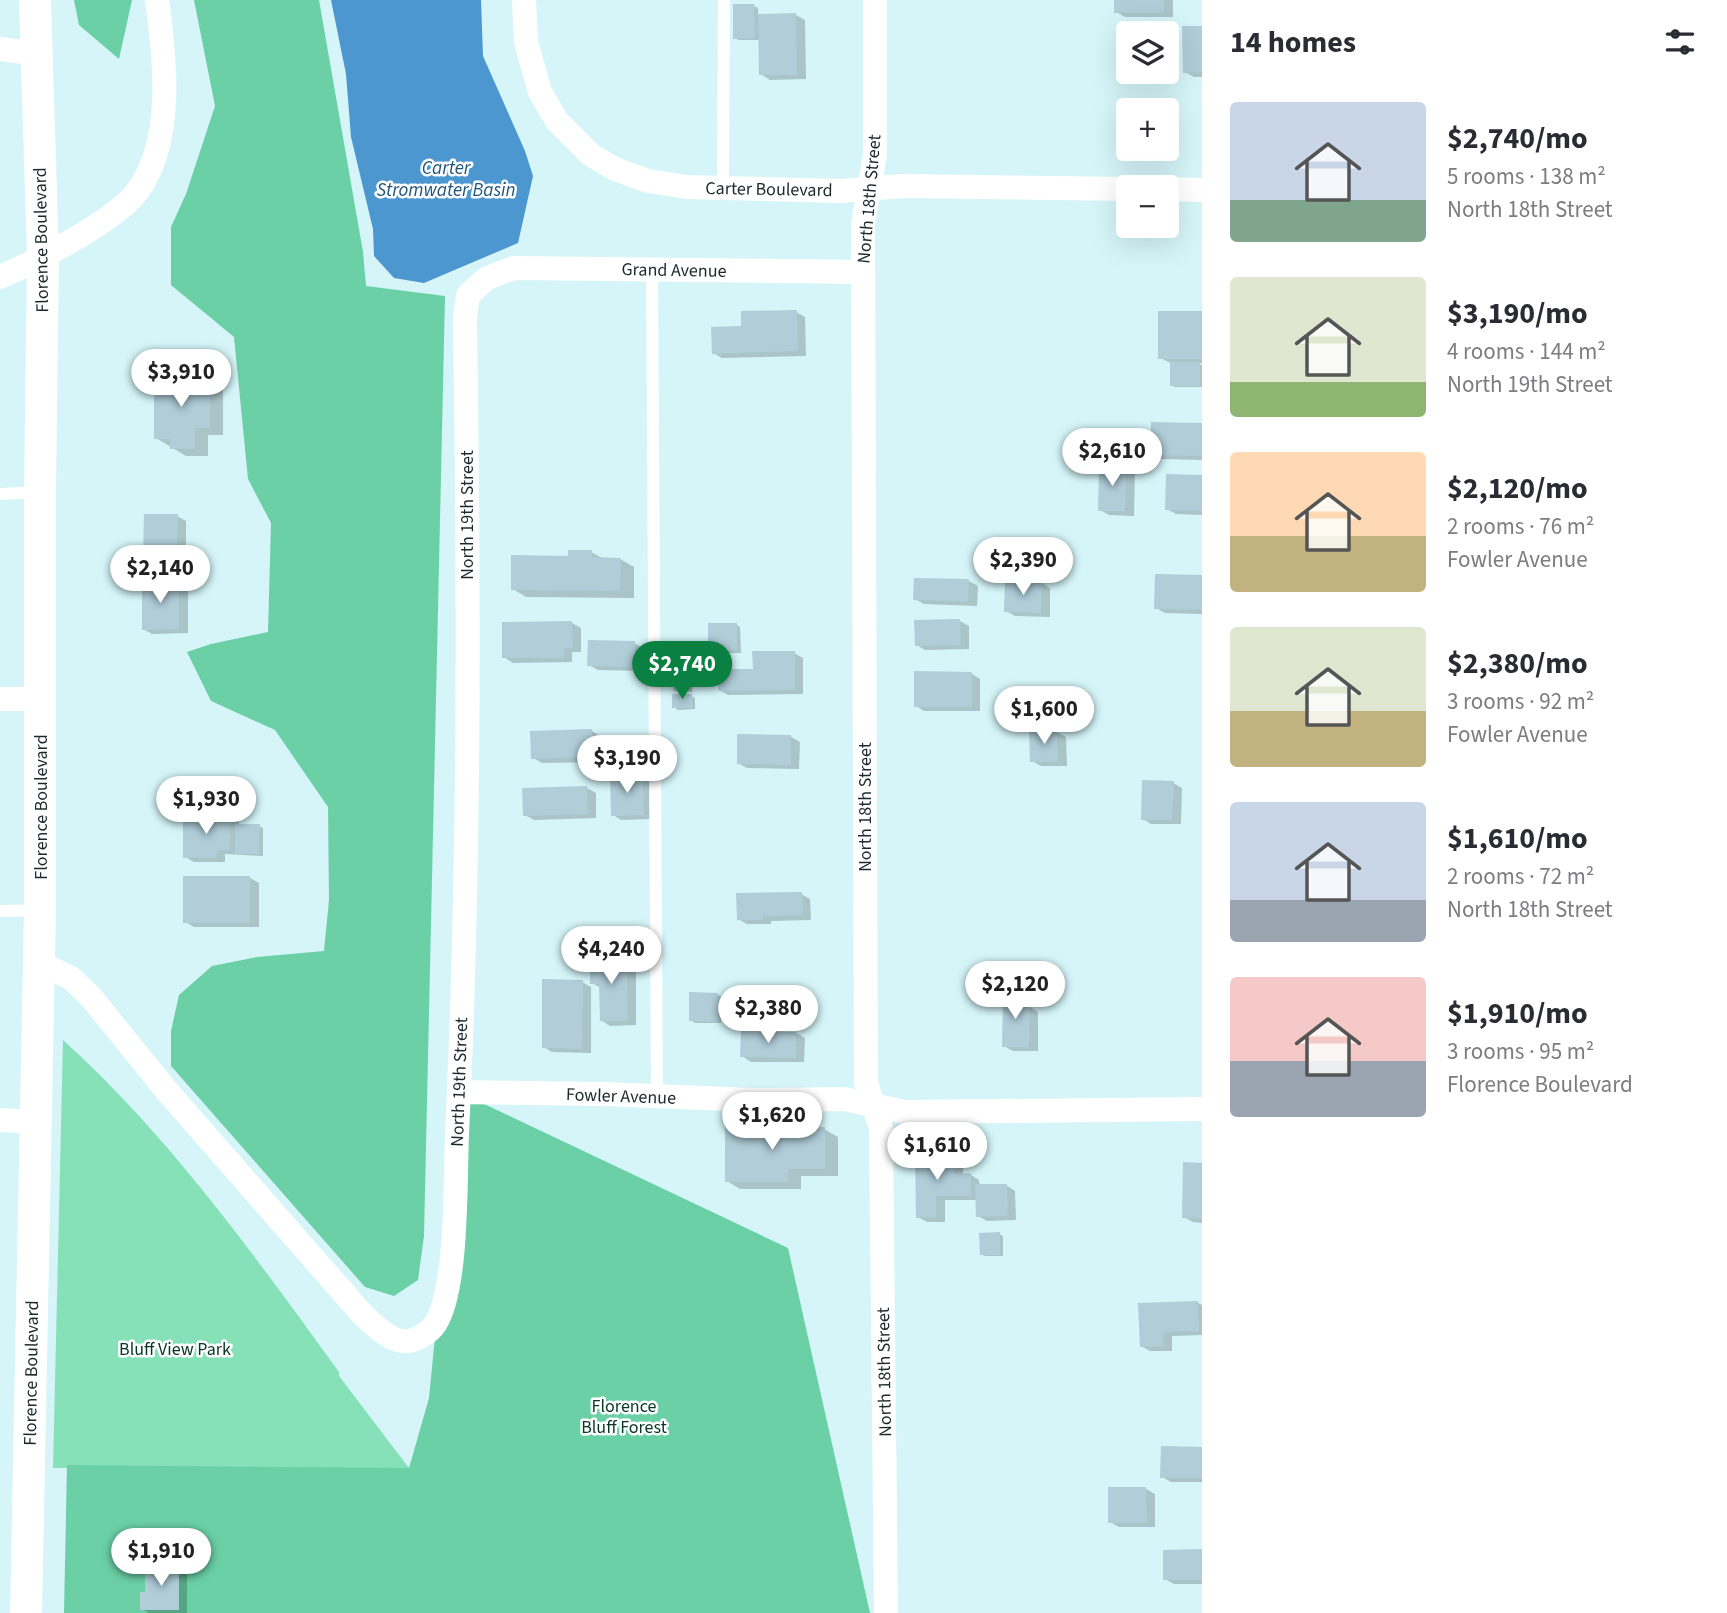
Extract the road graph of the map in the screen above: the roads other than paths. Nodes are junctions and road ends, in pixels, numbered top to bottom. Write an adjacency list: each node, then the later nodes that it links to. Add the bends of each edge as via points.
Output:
1 (35, 0): 7 (street, Florence Boulevard)
2 (157, 0): 13 (street, via 164,85 152,165 125,204 87,232)
3 (524, 0): 8 (street, Carter Boulevard, via 526,42 540,92 557,121 580,146 615,169 648,181)
4 (724, 0): 8 (lane)
5 (875, 0): 9 (street, North 18th Street, via 876,155)
6 (0, 50): 7 (street)
7 (37, 54): 13 (street, Florence Boulevard)
8 (723, 188): 9 (street, Carter Boulevard)
9 (870, 188): 10 (street, Carter Boulevard); 15 (street, North 18th Street, via 863,224)
10 (1116, 189)
11 (1179, 189): 12 (street)
12 (1202, 190)
13 (43, 255): 16 (street); 18 (street, Florence Boulevard)
14 (652, 270): 15 (street, Grand Avenue); 17 (street, Grand Avenue, via 514,268); 26 (lane)
15 (863, 272): 27 (street, North 18th Street, via 866,1083)
16 (0, 276)
17 (487, 278): 25 (street, North 19th Street, via 468,295 465,318 467,848)
18 (40, 492): 19 (lane); 21 (street, Florence Boulevard)
19 (0, 494)
20 (0, 699): 21 (street)
21 (41, 699): 22 (street, Florence Boulevard)
22 (40, 910): 23 (lane); 24 (street, Florence Boulevard)
23 (0, 911)
24 (40, 963): 25 (street, North 19th Street, via 72,978 90,996 363,1315 386,1335 405,1343 434,1327 447,1295); 30 (street, Florence Boulevard)
25 (459, 1092): 26 (street, Fowler Avenue)
26 (657, 1098): 27 (street, Fowler Avenue, via 844,1098)
27 (873, 1105): 28 (street, Fowler Avenue, via 905,1112); 32 (street, North 18th Street, via 881,1128)
28 (1202, 1109)
29 (0, 1120): 30 (street)
30 (36, 1122): 31 (street, Florence Boulevard)
31 (26, 1613)
32 (886, 1613)

